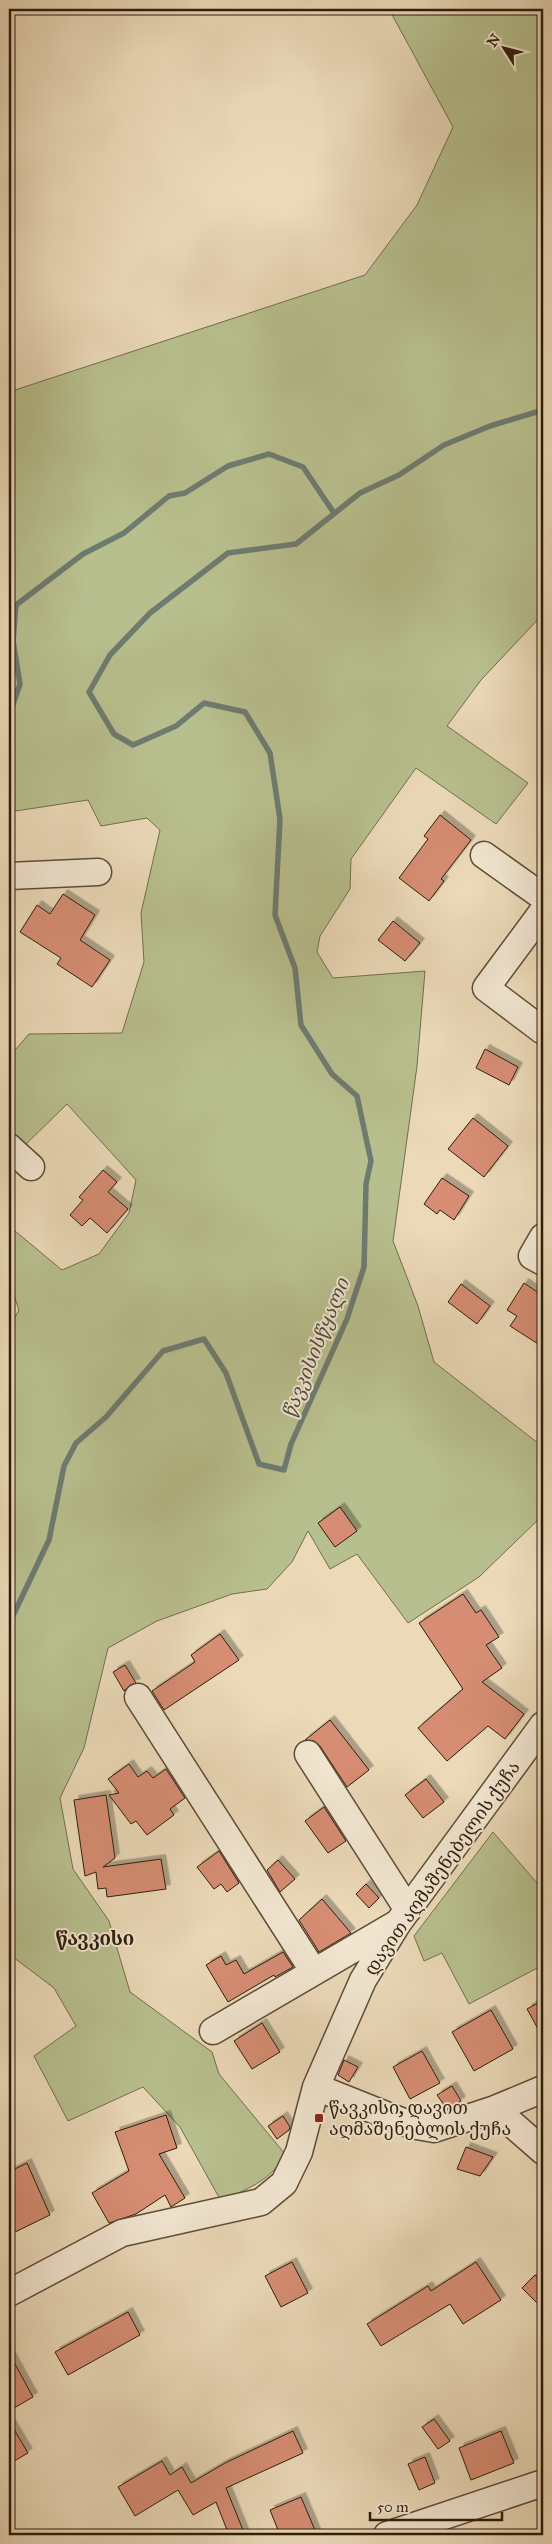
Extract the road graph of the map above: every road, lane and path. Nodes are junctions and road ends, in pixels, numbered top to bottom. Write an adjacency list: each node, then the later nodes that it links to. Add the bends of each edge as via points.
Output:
1 (484, 855): 4 (street)
2 (98, 872): 3 (street)
3 (9, 876)
4 (543, 897)
5 (543, 911): 6 (street, via 486,988)
6 (543, 1031)
7 (9, 1147): 8 (street)
8 (31, 1167)
9 (543, 1237): 10 (street, via 532,1256)
10 (543, 1262)
11 (138, 1696): 15 (street)
12 (543, 1725): 14 (street, დავით აღმაშენებელის ქუჩა)
13 (308, 1754): 14 (street)
14 (403, 1916): 15 (street); 17 (street, დავით აღმაშენებელის ქუჩა, via 363,1980)
15 (314, 1972): 16 (street)
16 (213, 2031)
17 (316, 2087): 19 (street, via 411,2125 434,2129); 21 (street, დავით აღმაშენებელის ქუჩა, via 298,2152 284,2183 261,2202 122,2234)
18 (543, 2089): 19 (street)
19 (495, 2109): 20 (street)
20 (543, 2151)
21 (9, 2292)
22 (543, 2483): 23 (street)
23 (387, 2535)

